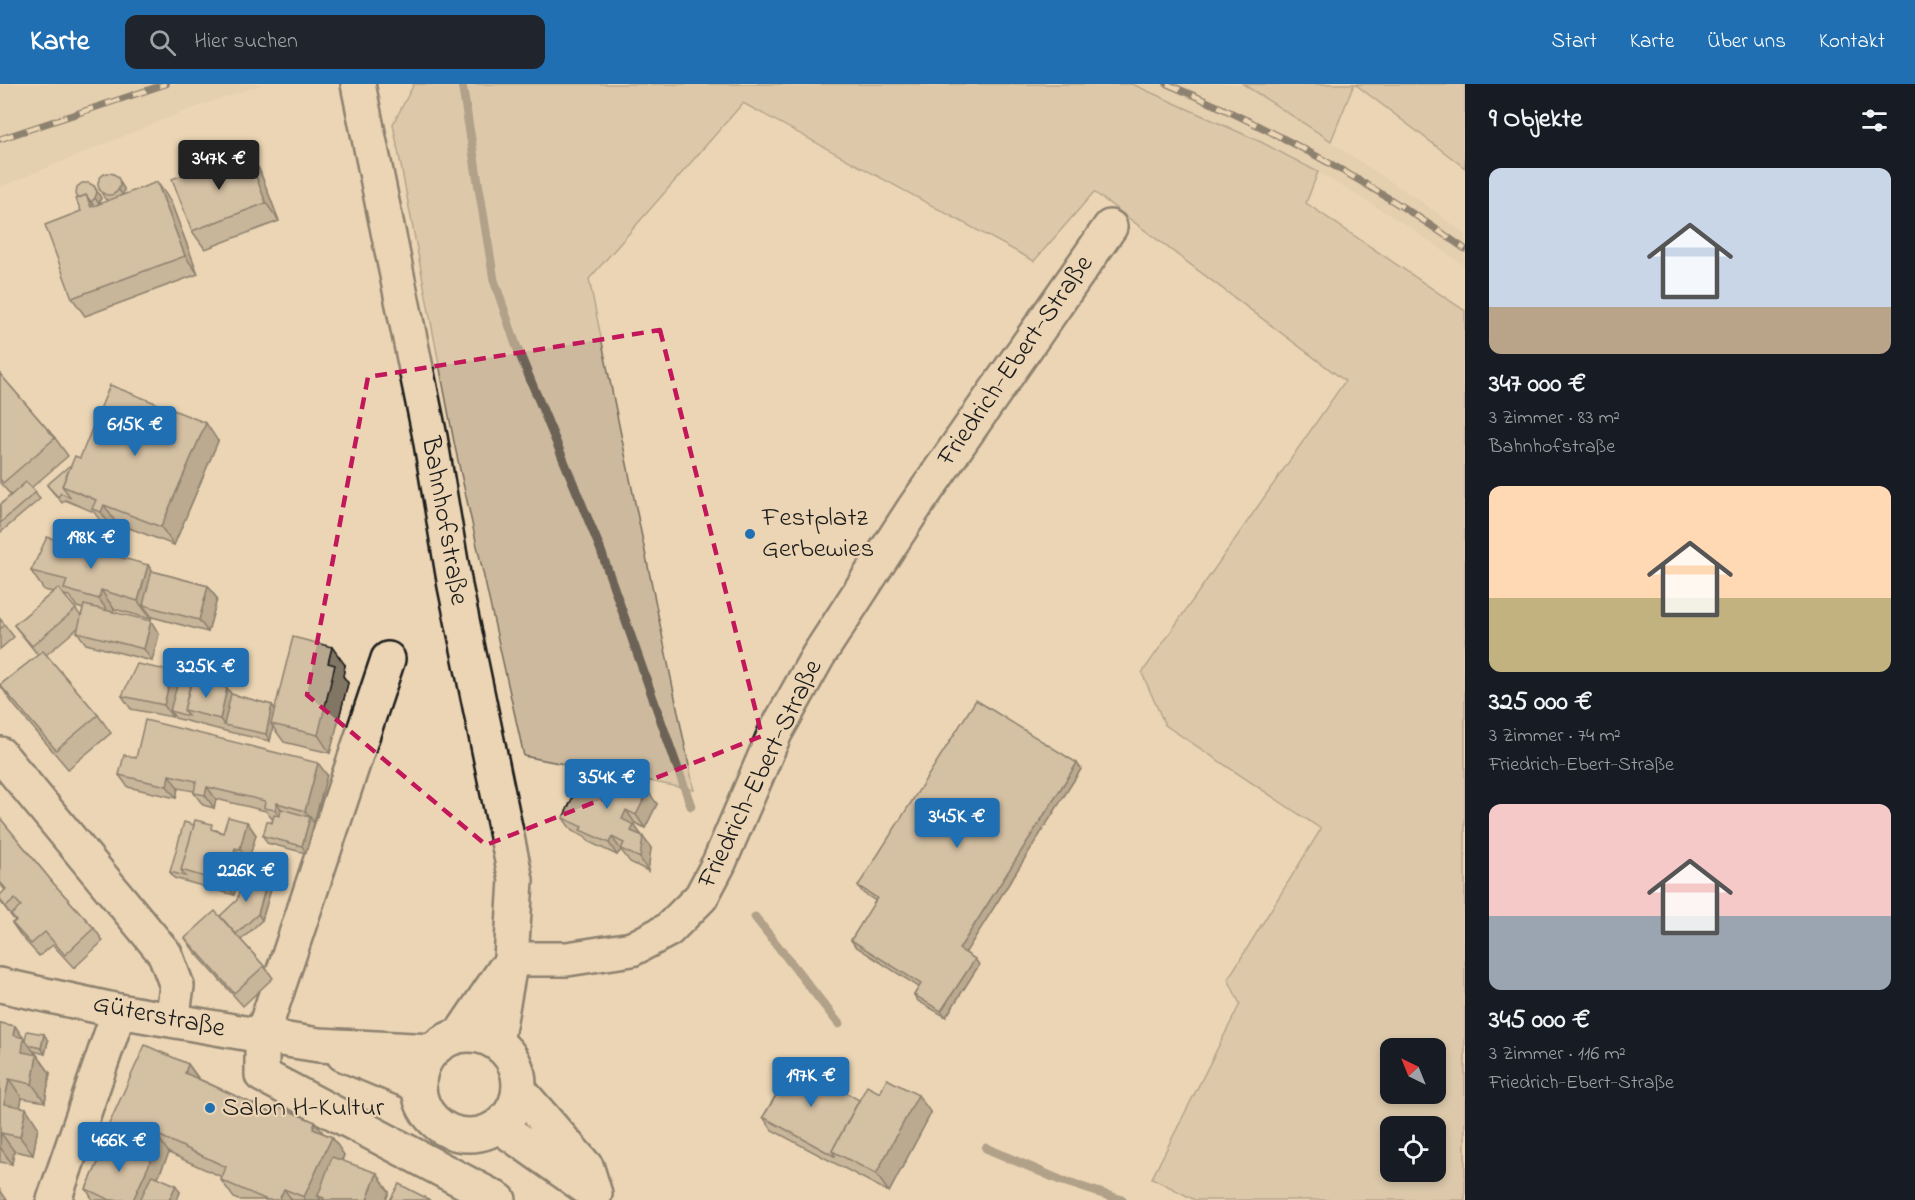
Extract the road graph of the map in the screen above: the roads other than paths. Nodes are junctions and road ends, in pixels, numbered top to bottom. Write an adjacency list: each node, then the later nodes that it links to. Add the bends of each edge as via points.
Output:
1 (361, 94): 5 (street, Bahnhofstraße, via 516,880)
2 (1110, 226): 5 (street, Friedrich-Ebert-Straße, via 914,508 818,656 775,733 701,897 668,930 632,950 567,959)
3 (387, 659): 10 (street)
4 (0, 754): 8 (street, via 165,954 177,986)
5 (511, 959): 9 (street); 11 (street, Bahnhofstraße)
6 (0, 985): 7 (street, Güterstraße)
7 (119, 1011): 8 (street, Güterstraße); 18 (street)
8 (172, 1020): 10 (street, Güterstraße)
9 (460, 1035): 11 (street); 13 (street)
10 (262, 1036): 12 (street, Güterstraße); 19 (street, via 262,1075)
11 (496, 1042): 15 (street, via 509,1054 518,1071)
12 (320, 1045): 13 (street, Güterstraße); 14 (street, Güterstraße)
13 (432, 1051): 14 (street, via 421,1069)
14 (418, 1084): 16 (street, via 422,1104 432,1120 445,1130 465,1136)
15 (519, 1090): 16 (street, via 514,1109); 17 (street, via 588,1168)
16 (499, 1126): 17 (street)
17 (598, 1197)
18 (54, 1200)
19 (499, 1200)

